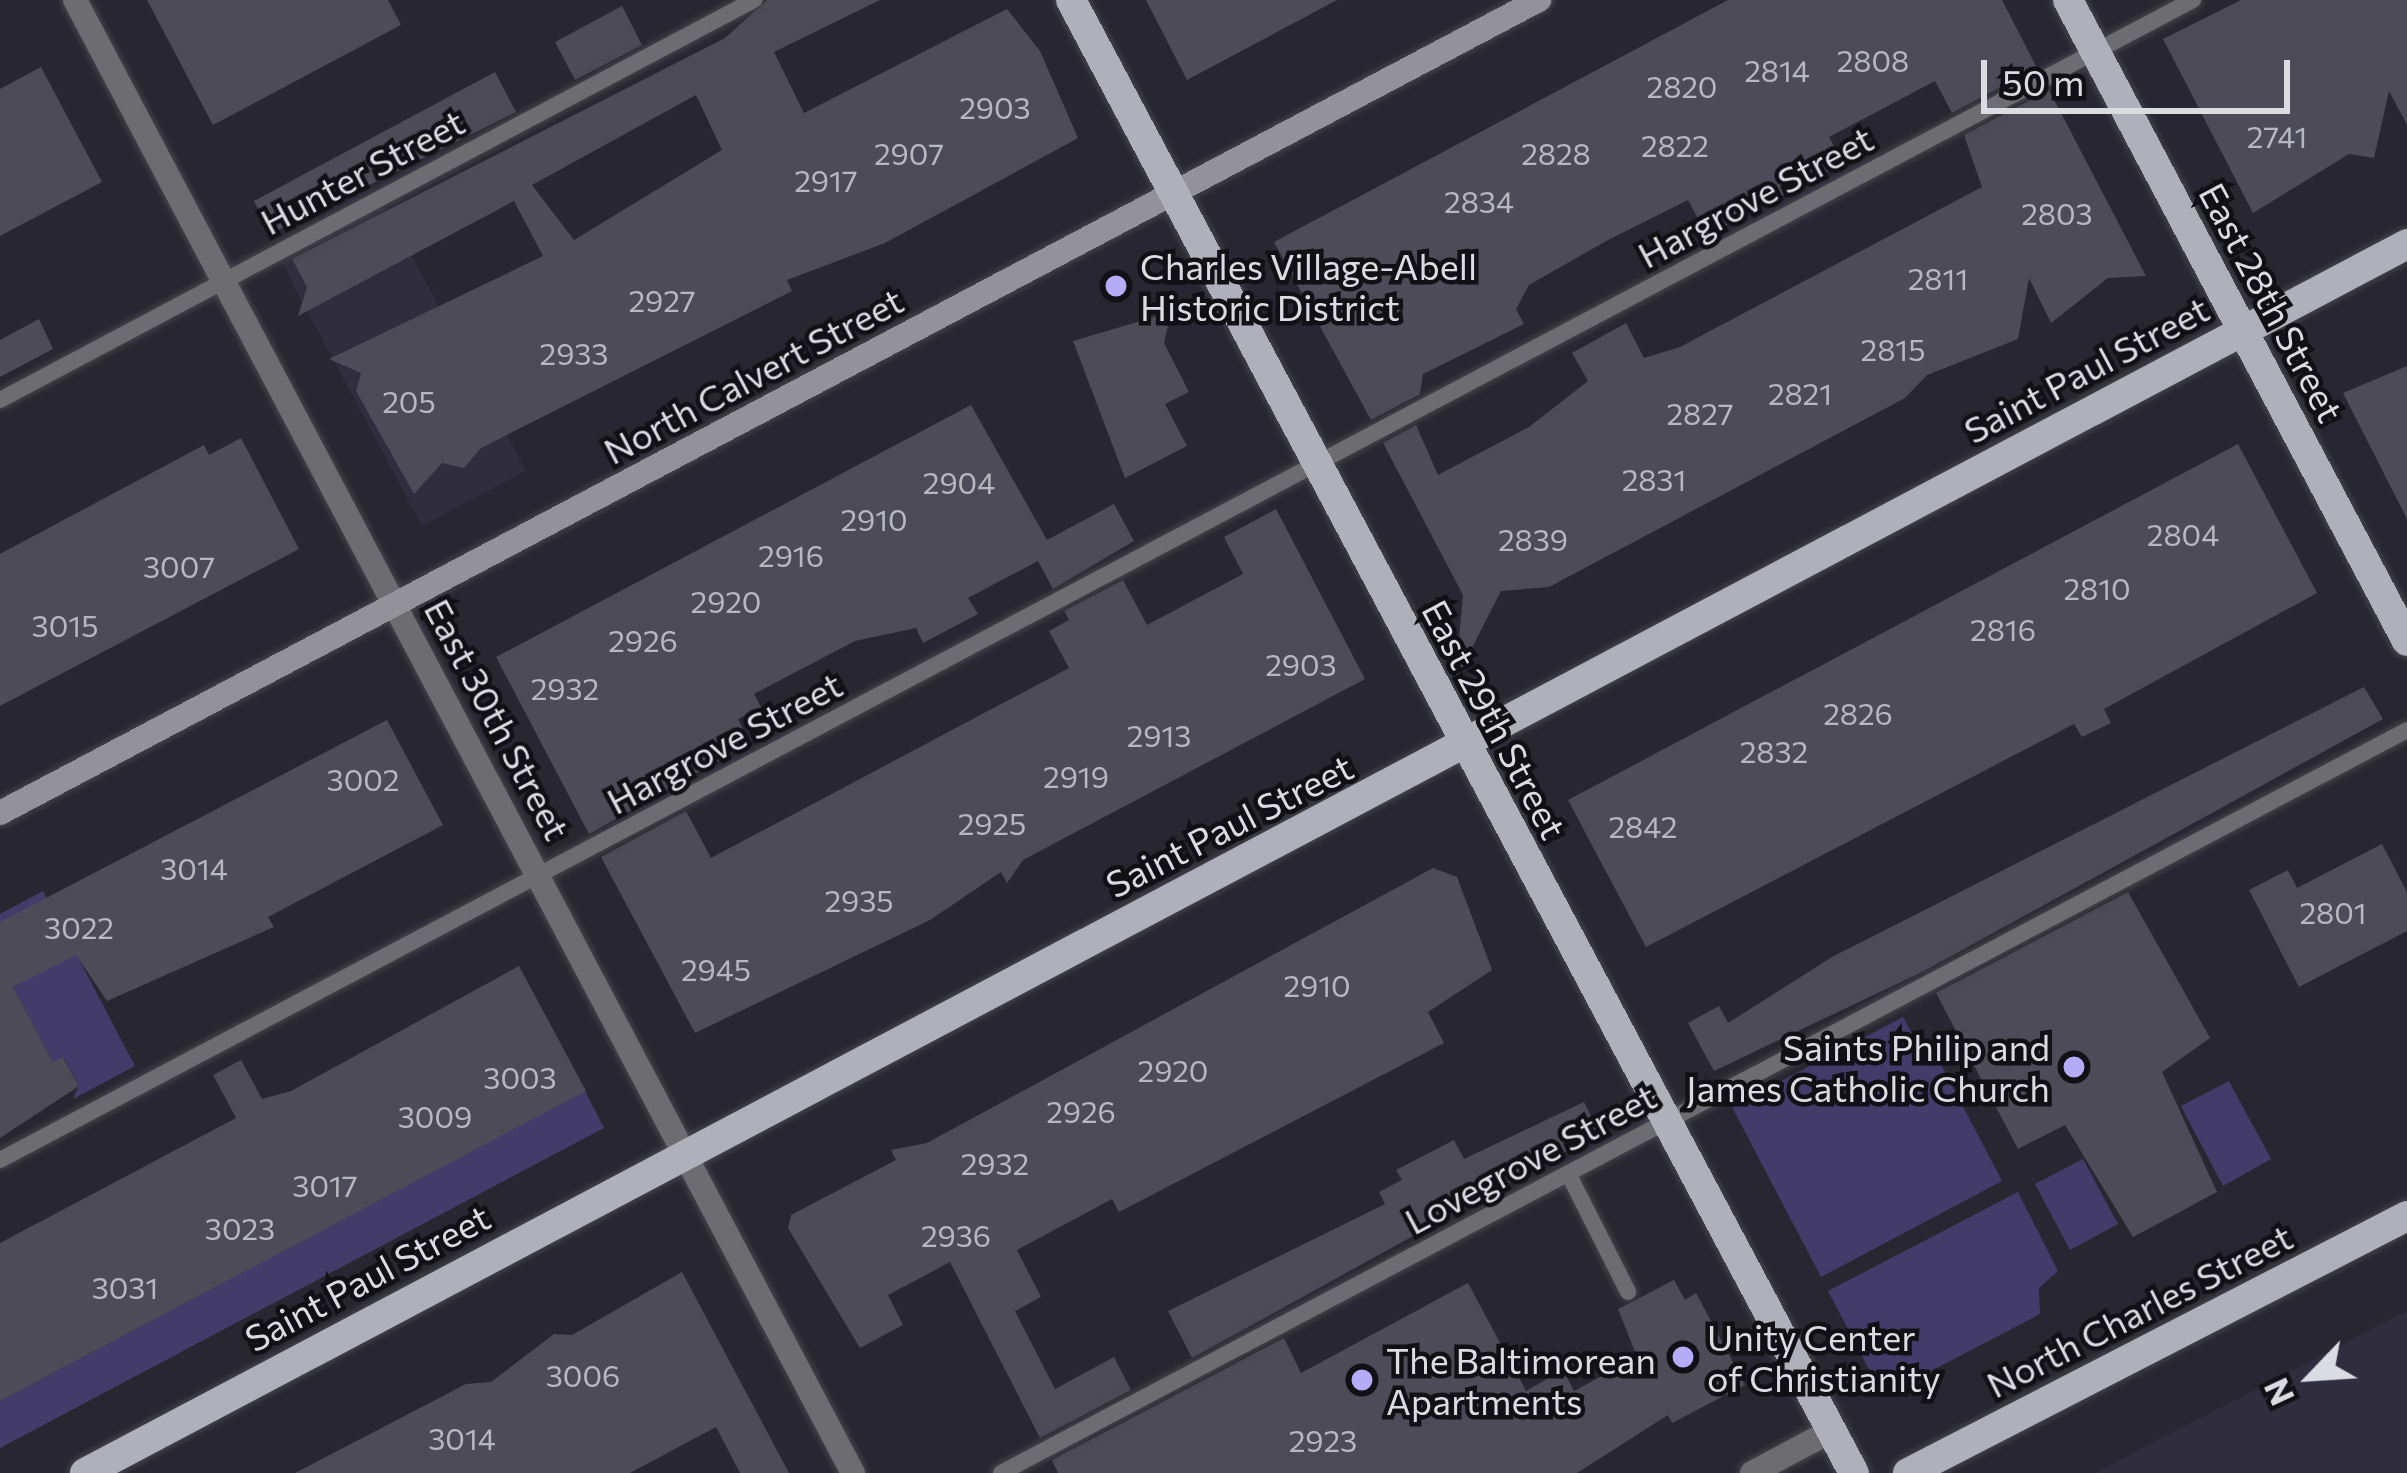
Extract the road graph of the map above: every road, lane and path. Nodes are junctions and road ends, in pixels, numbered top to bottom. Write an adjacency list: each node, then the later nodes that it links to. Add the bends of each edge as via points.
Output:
1 (75, 0): 10 (street, East 30th Street)
2 (754, 0): 10 (lane, Hunter Street)
3 (1071, 0): 8 (main road, East 29th Street)
4 (1539, 0): 8 (main road, North Calvert Street)
5 (2068, 0): 7 (main road, East 28th Street)
6 (2193, 0): 7 (lane, Hargrove Street)
7 (2095, 52): 11 (main road, East 28th Street); 13 (lane, Hargrove Street)
8 (1173, 194): 13 (main road, East 29th Street); 14 (main road, North Calvert Street)
9 (2407, 244): 11 (main road, Saint Paul Street)
10 (225, 281): 12 (lane, Hunter Street); 14 (street, East 30th Street)
11 (2242, 330): 15 (main road, East 28th Street); 17 (main road, Saint Paul Street)
12 (0, 400)
13 (1317, 466): 17 (main road, East 29th Street); 19 (lane, Hargrove Street)
14 (397, 604): 18 (main road, North Calvert Street); 19 (street, East 30th Street)
15 (2407, 641)
16 (2407, 730): 20 (lane, Lovegrove Street)
17 (1464, 745): 20 (main road, East 29th Street); 21 (main road, Saint Paul Street)
18 (0, 813)
19 (541, 878): 21 (street, East 30th Street); 22 (lane, Hargrove Street)
20 (1667, 1123): 23 (lane, Lovegrove Street); 26 (main road, East 29th Street)
21 (686, 1151): 27 (main road, Saint Paul Street); 28 (street, East 30th Street)
22 (0, 1160)
23 (1569, 1174): 25 (lane); 29 (lane, Lovegrove Street)
24 (2407, 1216): 32 (main road, North Charles Street)
25 (1628, 1292)
26 (1831, 1431): 30 (street); 31 (main road, East 29th Street)
27 (85, 1473)
28 (853, 1473)
29 (1001, 1473)
30 (1751, 1473)
31 (1854, 1473)
32 (1908, 1473)

